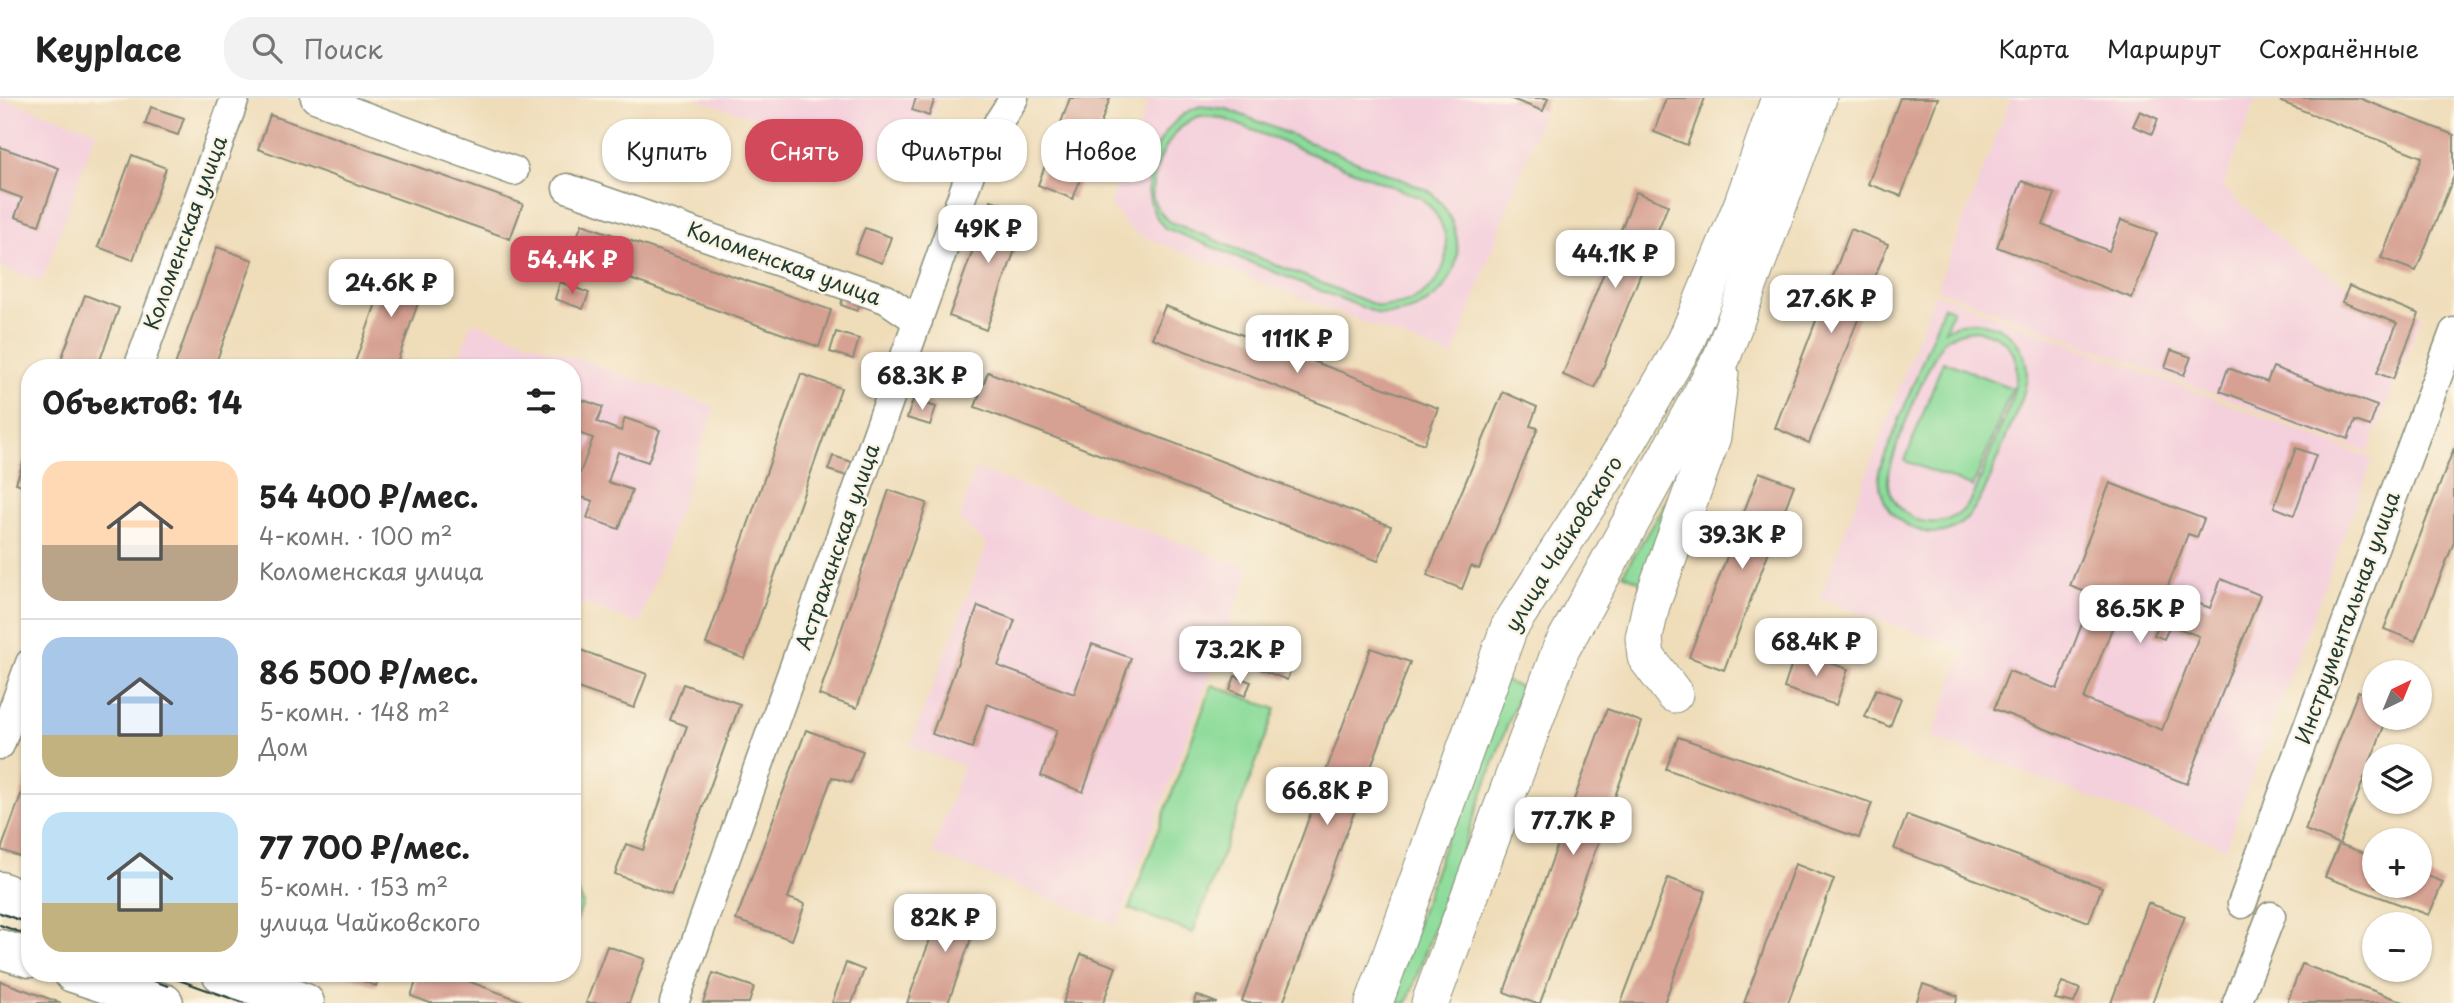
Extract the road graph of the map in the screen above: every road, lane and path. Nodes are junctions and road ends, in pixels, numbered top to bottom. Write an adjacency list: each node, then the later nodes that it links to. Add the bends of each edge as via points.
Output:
1 (235, 98): 11 (street, Коломенская улица)
2 (315, 98): 6 (street)
3 (1014, 98): 8 (street, Астраханская улица, via 976,157)
4 (1780, 98): 13 (main road, улица Чайковского, via 1686,341)
5 (1818, 98): 10 (main road, улица Чайковского)
6 (514, 171)
7 (567, 188): 8 (street, Коломенская улица, via 886,299)
8 (918, 321): 28 (street, Астраханская улица)
9 (2454, 331): 12 (street, Инструментальная улица)
10 (1722, 357): 14 (main road, улица Чайковского); 16 (main road, via 1712,437 1651,605 1644,638 1646,657)
11 (141, 359)
12 (2443, 398): 20 (street, Инструментальная улица)
13 (1509, 628): 14 (main road); 29 (main road, улица Чайковского)
14 (1562, 649): 30 (main road, улица Чайковского)
15 (21, 688): 17 (street)
16 (1674, 694)
17 (0, 745)
18 (0, 891): 19 (highway)
19 (21, 899)
20 (2242, 904)
21 (2271, 916): 31 (street)
22 (0, 948): 23 (highway)
23 (21, 955)
24 (101, 982): 26 (highway)
25 (246, 982): 27 (highway)
26 (164, 1003)
27 (305, 1003)
28 (674, 1003)
29 (1374, 1003)
30 (1430, 1003)
31 (2237, 1003)

